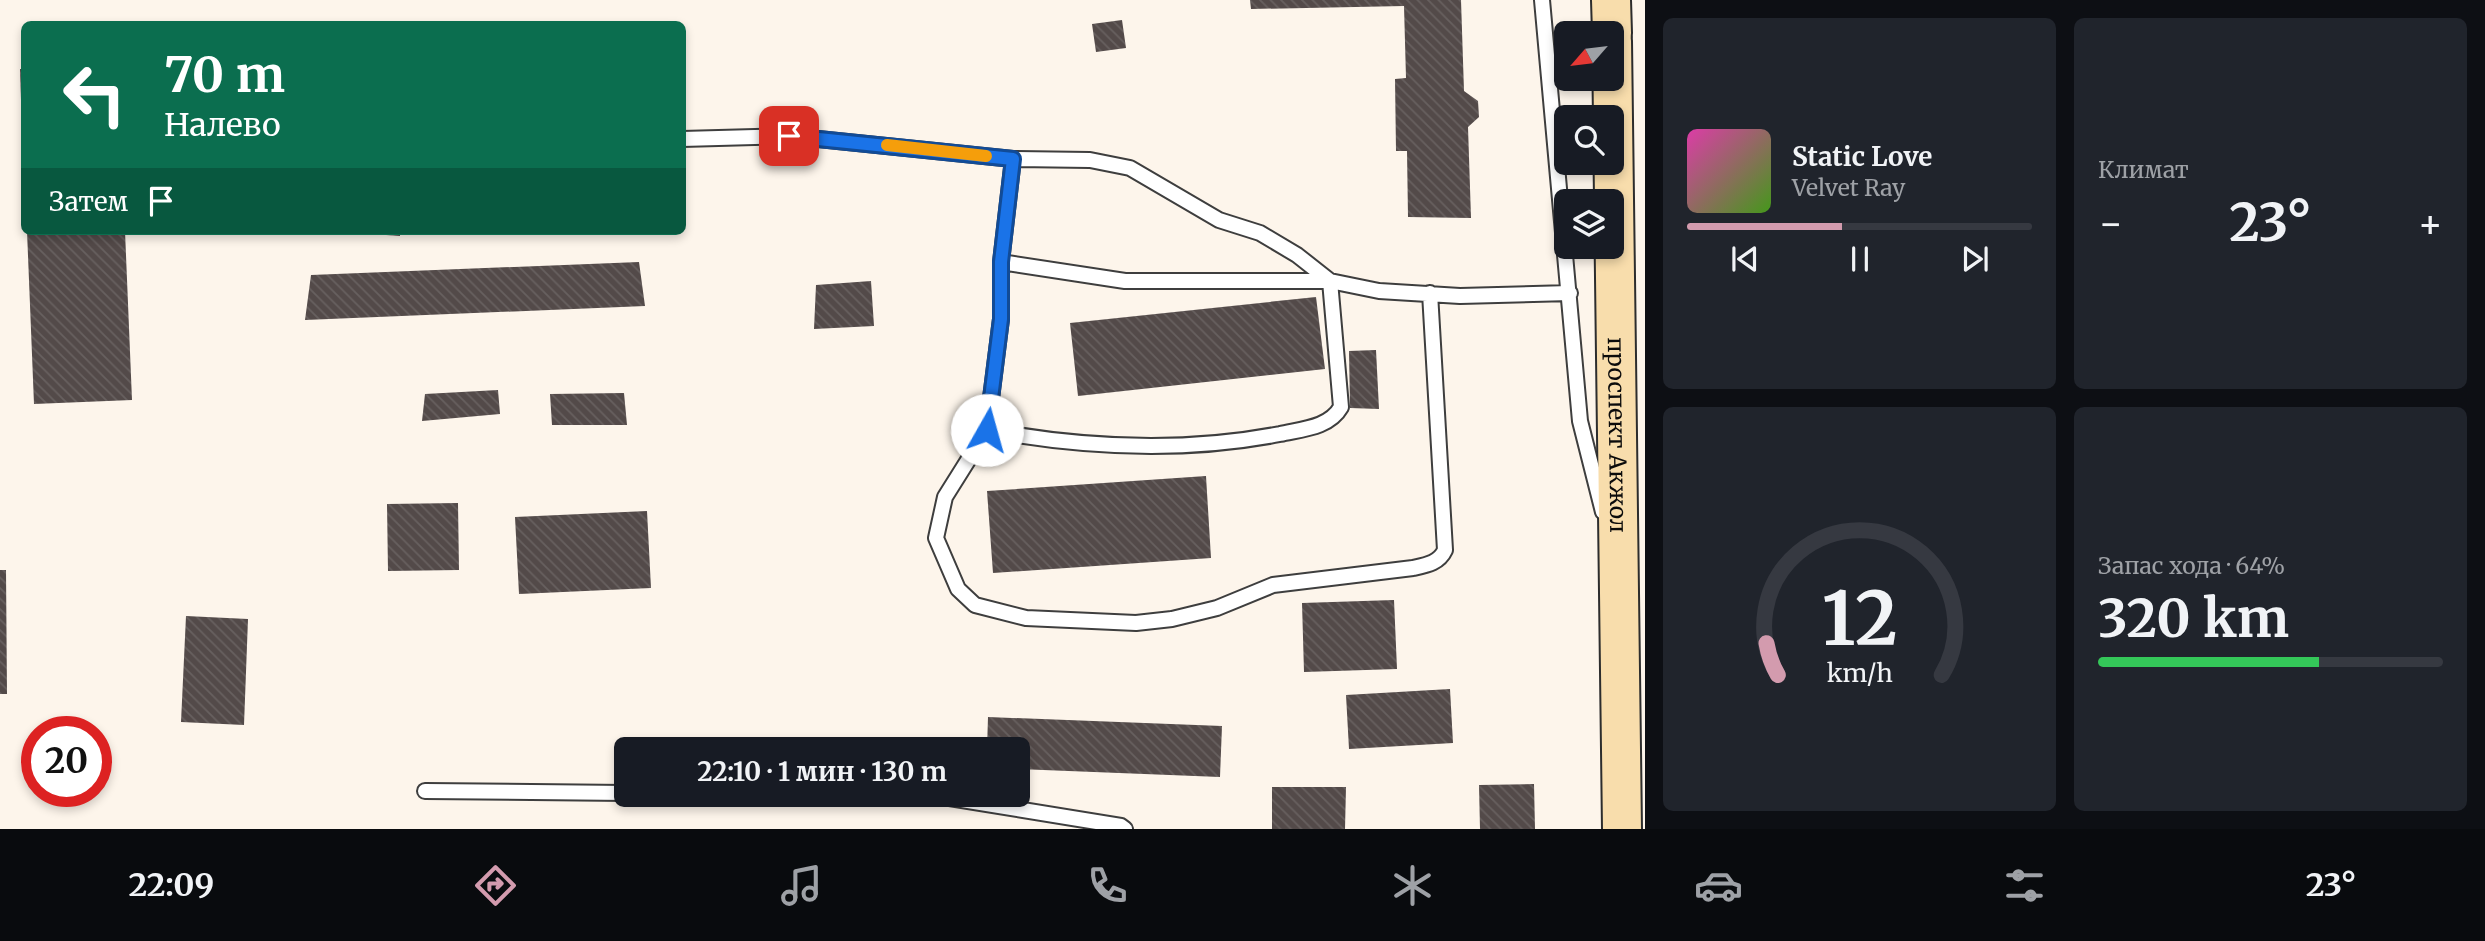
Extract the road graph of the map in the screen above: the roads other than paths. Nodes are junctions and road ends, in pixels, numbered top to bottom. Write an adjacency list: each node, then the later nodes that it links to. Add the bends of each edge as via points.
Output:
1 (1542, 0): 10 (lane)
2 (1611, 0): 3 (main road)
3 (1612, 21)
4 (1613, 91): 12 (main road, проспект Акжол)
5 (686, 139): 6 (lane, via 789,136)
6 (1013, 159): 7 (lane); 8 (lane, via 1090,160 1130,168 1219,220 1260,233)
7 (1001, 262): 8 (lane, via 1125,281); 11 (lane, via 1001,319)
8 (1330, 281): 9 (lane); 11 (lane, via 1341,407 1335,417 1317,426 1217,444 1165,447 1038,440)
9 (1430, 293): 10 (lane); 11 (lane, via 1446,550 1432,564 1273,585 1244,600 1172,620 1026,618 987,610 958,589 936,538 945,497)
10 (1570, 293): 12 (lane, via 1580,421)
11 (987, 430)
12 (1618, 570): 17 (main road, проспект Акжол)
13 (425, 792): 14 (lane)
14 (614, 793)
15 (1005, 807): 16 (lane)
16 (1125, 829)
17 (1622, 829)

